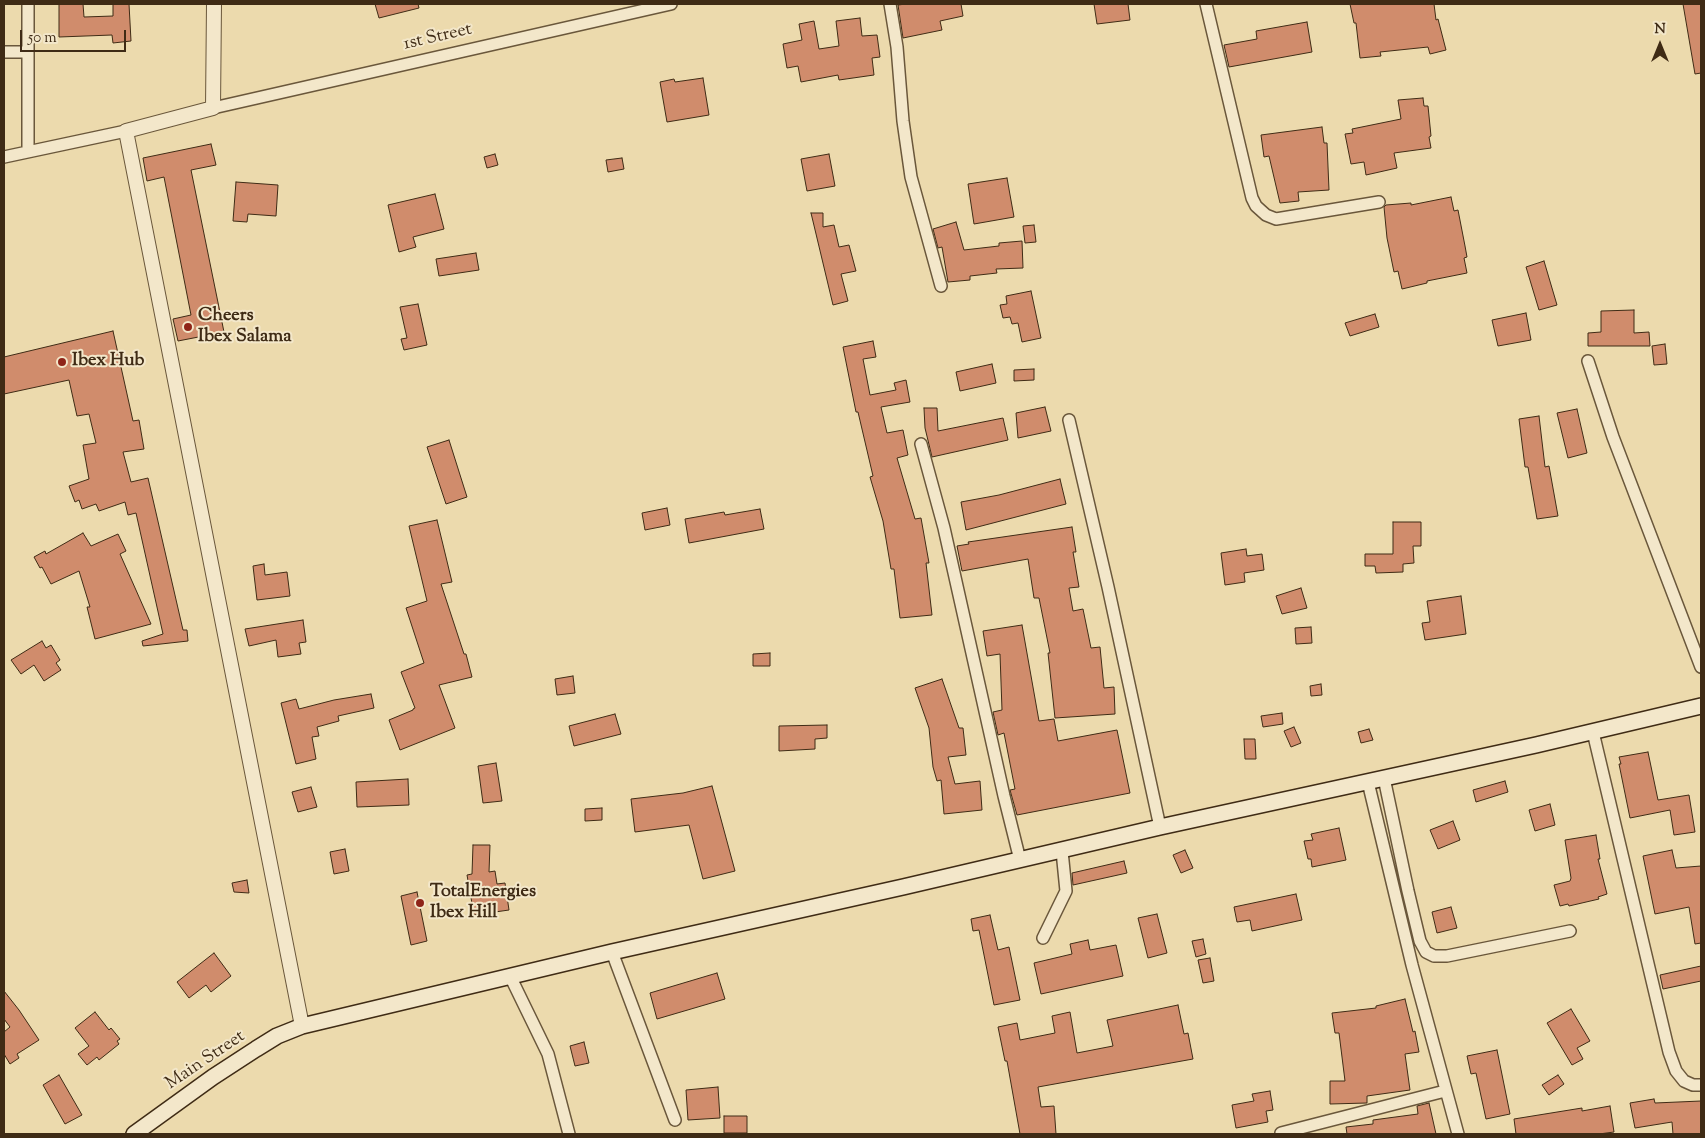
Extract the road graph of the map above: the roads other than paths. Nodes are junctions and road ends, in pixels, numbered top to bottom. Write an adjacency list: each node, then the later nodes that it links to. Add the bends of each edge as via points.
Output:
1 (28, 4): 8 (street)
2 (214, 4): 9 (street)
3 (671, 4): 6 (street, 1st Street)
4 (890, 4): 14 (street, via 911,177)
5 (1206, 4): 13 (street, via 1256,206 1276,219)
6 (621, 9): 9 (street, 1st Street)
7 (4, 52): 8 (street)
8 (28, 52): 11 (street)
9 (212, 108): 10 (street)
10 (126, 131): 11 (street); 30 (street)
11 (28, 151): 12 (street)
12 (4, 157)
13 (1379, 202)
14 (941, 286)
15 (1588, 362): 18 (street, via 1613,437)
16 (1069, 420): 23 (street)
17 (922, 444): 25 (street)
18 (1701, 667)
19 (1701, 706): 20 (main road, Main Street)
20 (1593, 732): 21 (main road, Main Street); 31 (street, via 1669,1052 1676,1071 1684,1081)
21 (1384, 778): 22 (main road, Main Street); 26 (street, via 1420,942 1426,952 1434,956 1448,956)
22 (1368, 782): 23 (main road, Main Street); 32 (street)
23 (1160, 827): 24 (main road, Main Street)
24 (1062, 851): 25 (main road, Main Street); 27 (street, via 1066,891)
25 (1020, 860): 28 (main road, Main Street)
26 (1570, 931)
27 (1043, 938)
28 (612, 952): 29 (main road, Main Street); 33 (street)
29 (510, 976): 30 (main road, Main Street); 36 (street, via 548,1054)
30 (302, 1026): 35 (main road, Main Street, via 256,1049)
31 (1701, 1085)
32 (1445, 1091): 34 (street); 37 (street)
33 (676, 1120)
34 (1281, 1133)
35 (134, 1134)
36 (569, 1134)
37 (1458, 1134)

